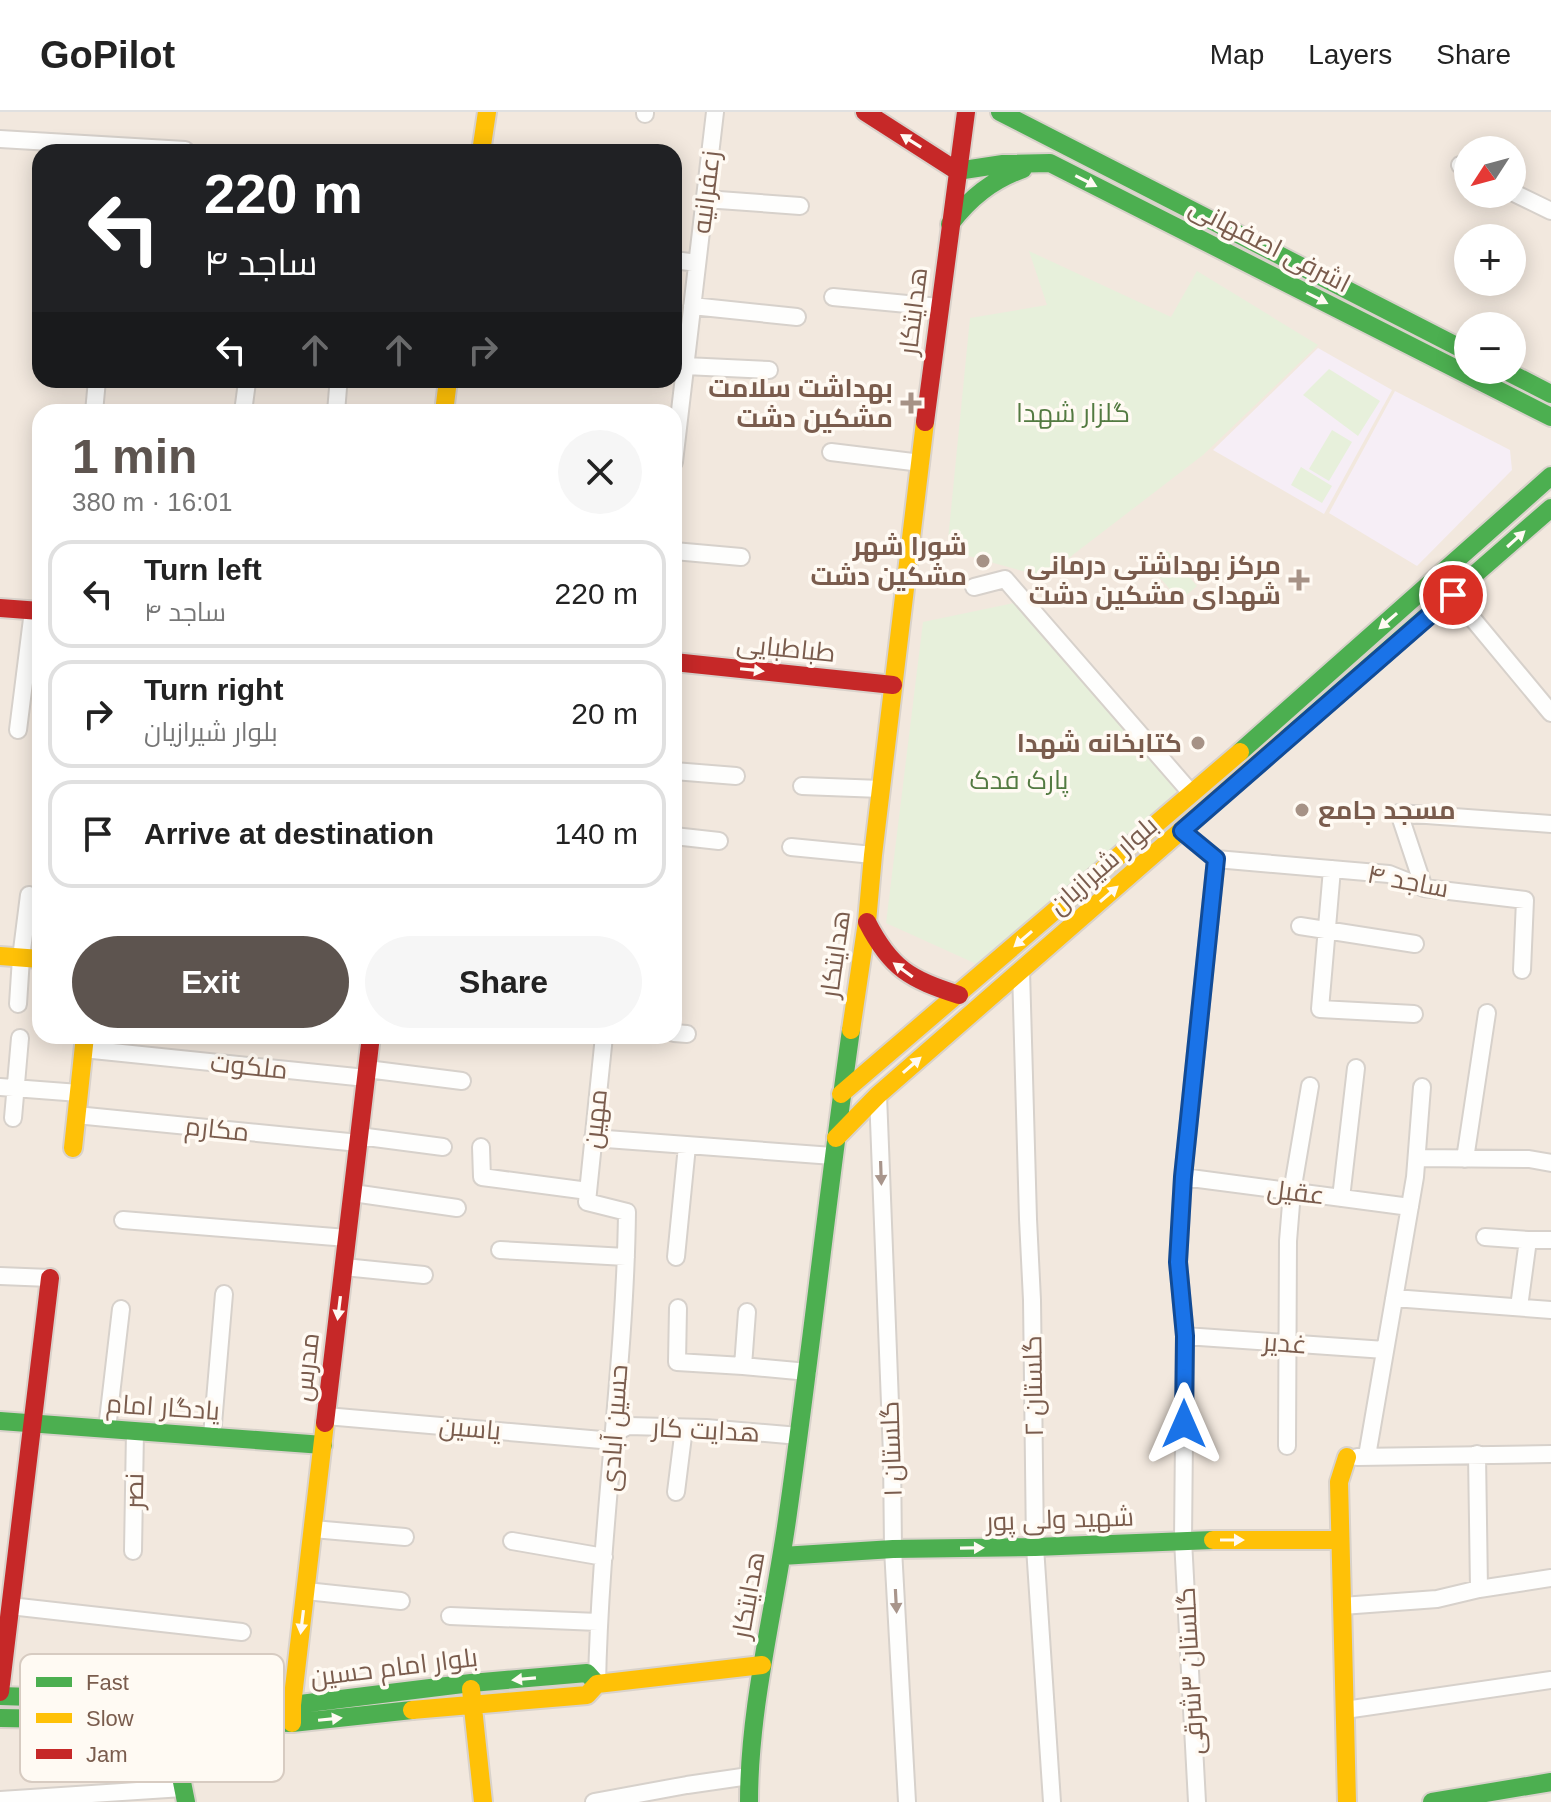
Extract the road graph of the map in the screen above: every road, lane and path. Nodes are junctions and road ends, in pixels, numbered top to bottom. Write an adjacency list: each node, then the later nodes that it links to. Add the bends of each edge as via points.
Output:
1 (487, 112): 8 (main road)
2 (715, 112): 11 (street, زعفرانیه)
3 (865, 112): 10 (main road, one-way to 3)
4 (966, 112): 10 (main road, هدایتکار)
5 (1000, 112): 22 (main road, اشرفی اصفهانی)
6 (0, 139): 7 (street)
7 (84, 144)
8 (482, 144)
9 (1050, 163): 10 (main road, اشرفی اصفهانی, via 982,164); 15 (main road, via 987,184); 29 (main road, اشرفی اصفهانی, one-way to 29)
10 (957, 171): 15 (main road, هدایتکار)
11 (705, 199): 13 (street); 17 (street, زعفرانیه)
12 (1526, 199): 14 (street)
13 (800, 206)
14 (1551, 211)
15 (950, 224): 20 (main road, هدایتکار)
16 (682, 261): 17 (street)
17 (697, 263): 19 (street, زعفرانیه)
18 (833, 297): 20 (street)
19 (692, 306): 21 (street); 23 (street, زعفرانیه)
20 (939, 307): 31 (main road, هدایتکار)
21 (797, 317)
22 (1454, 345)
23 (682, 358): 24 (street)
24 (769, 370)
25 (1526, 381): 27 (main road)
26 (338, 388): 28 (street)
27 (1551, 394)
28 (337, 404)
29 (1551, 417)
30 (831, 452): 31 (street)
31 (921, 463): 42 (main road, هدایتکار)
32 (1551, 476): 49 (main road, بلوار شیرازیان, one-way to 49)
33 (1551, 508): 37 (main road, بلوار شیرازیان, one-way to 33)
34 (682, 552): 35 (street)
35 (741, 557)
36 (974, 587): 49 (street, via 1005,579)
37 (1453, 595): 43 (street); 51 (main road, بلوار شیرازیان)
38 (0, 608): 39 (main road)
39 (32, 611)
40 (32, 642): 44 (street)
41 (682, 663): 42 (main road, طباطبایی, one-way to 42)
42 (893, 685): 48 (main road, هدایتکار)
43 (1551, 713)
44 (18, 730)
45 (682, 772): 46 (street)
46 (736, 776)
47 (802, 786): 48 (street)
48 (881, 789): 55 (main road, هدایتکار)
49 (1192, 794): 68 (main road, بلوار شیرازیان, one-way to 68)
50 (1551, 824): 58 (street, via 1399,813)
51 (1182, 831): 56 (street); 66 (main road, بلوار شیرازیان, one-way to 51)
52 (682, 837): 53 (street)
53 (719, 841)
54 (791, 847): 55 (street)
55 (873, 855): 60 (main road, هدایتکار)
56 (1216, 859): 57 (street, ساجد ۴); 99 (street, گلستان ۳شرقی)
57 (1332, 869): 58 (street, ساجد ۴, via 1389,874); 62 (street)
58 (1424, 888): 67 (street, ساجد ۴, via 1525,900)
59 (29, 895): 65 (street)
60 (867, 922): 68 (main road, one-way to 60, via 905,973 877,944); 85 (main road, هدایتکار)
61 (1300, 926): 62 (street)
62 (1326, 930): 63 (street); 71 (street, via 1320,1009)
63 (1415, 944)
64 (0, 956): 65 (main road)
65 (31, 958): 69 (street)
66 (1021, 970): 86 (main road, بلوار شیرازیان, one-way to 66); 151 (street, گلستان ۲)
67 (1522, 970)
68 (959, 995): 79 (main road, بلوار شیرازیان)
69 (18, 1004)
70 (1487, 1013): 97 (street)
71 (1414, 1014)
72 (20, 1038): 83 (street)
73 (84, 1044): 84 (main road)
74 (102, 1044): 78 (street, ملکوت)
75 (370, 1044): 78 (main road, مدرس)
76 (603, 1044): 89 (street, مهین)
77 (1356, 1068): 103 (street)
78 (367, 1074): 80 (street, ملکوت); 90 (main road, مدرس)
79 (861, 1075): 85 (main road, بلوار شیرازیان); 86 (main road)
80 (462, 1081)
81 (1310, 1086): 100 (street)
82 (1422, 1087): 96 (street)
83 (8, 1088): 84 (street); 88 (street)
84 (79, 1093): 87 (main road)
85 (841, 1094): 94 (main road, هدایتکار)
86 (878, 1095): 94 (main road, بلوار شیرازیان); 152 (street, گلستان ۱, one-way to 152)
87 (76, 1115): 90 (street, مکارم); 95 (main road)
88 (13, 1118)
89 (593, 1138): 91 (street); 102 (street, مهین)
90 (359, 1140): 92 (street, مکارم); 101 (main road, مدرس)
91 (687, 1146): 94 (street); 113 (street)
92 (443, 1147)
93 (481, 1147): 102 (street, via 482,1177)
94 (834, 1147): 129 (main road, هدایتکار)
95 (73, 1148)
96 (1417, 1158): 97 (street); 104 (street)
97 (1465, 1159): 98 (street)
98 (1551, 1163)
99 (1183, 1177): 100 (street, عقیل); 125 (street, گلستان ۳شرقی, via 1178,1262)
100 (1292, 1192): 103 (street, عقیل); 126 (street)
101 (353, 1193): 105 (street); 108 (main road, مدرس)
102 (588, 1196): 112 (street, حسین آبادی, via 627,1212)
103 (1341, 1198): 104 (street, عقیل)
104 (1410, 1207): 119 (street)
105 (457, 1208)
106 (123, 1220): 108 (street)
107 (1485, 1237): 109 (street)
108 (347, 1238): 114 (main road, مدرس)
109 (1528, 1240): 110 (street); 120 (street)
110 (1551, 1240)
111 (500, 1250): 112 (street)
112 (626, 1257): 138 (street, حسین آبادی)
113 (676, 1257)
114 (344, 1267): 115 (street); 130 (main road, مدرس, one-way to 130)
115 (424, 1275)
116 (0, 1276): 117 (street)
117 (50, 1278): 132 (main road)
118 (224, 1294): 136 (street)
119 (1394, 1298): 120 (street); 127 (street)
120 (1519, 1307): 123 (street)
121 (678, 1308): 128 (street, via 677,1362)
122 (121, 1309): 134 (street)
123 (1551, 1310)
124 (747, 1312): 128 (street)
125 (1185, 1336): 126 (street, غدیر); 148 (street, گلستان ۳شرقی)
126 (1288, 1343): 127 (street, غدیر); 140 (street)
127 (1385, 1350): 143 (street)
128 (743, 1366): 129 (street)
129 (808, 1372): 137 (main road, هدایتکار)
130 (326, 1416): 138 (street, یاسین); 139 (main road, مدرس)
131 (0, 1421): 132 (main road, یادگار امام)
132 (32, 1423): 134 (main road, یادگار امام); 154 (main road)
133 (684, 1428): 137 (street, هدایت کار); 138 (street, هدایت کار, via 628,1426); 145 (street)
134 (107, 1429): 135 (main road, یادگار امام)
135 (135, 1431): 136 (main road, یادگار امام); 153 (street, نصر)
136 (212, 1436): 139 (main road, یادگار امام)
137 (799, 1436): 155 (main road, هدایتکار)
138 (613, 1437): 156 (street, حسین آبادی)
139 (323, 1445): 146 (main road, مدرس)
140 (1287, 1446)
141 (1477, 1454): 142 (street); 143 (street); 158 (street)
142 (1551, 1454)
143 (1367, 1456): 144 (street)
144 (1347, 1457): 149 (main road, via 1339,1482)
145 (676, 1492)
146 (313, 1529): 147 (street); 159 (main road, مدرس)
147 (405, 1537)
148 (1183, 1540): 149 (main road, شهید ولی پور, one-way to 149); 151 (main road, شهید ولی پور); 187 (street, گلستان ۳شرقی)
149 (1340, 1540): 162 (main road)
150 (512, 1541): 156 (street)
151 (1035, 1547): 152 (main road, شهید ولی پور, one-way to 151); 186 (street, گلستان ۲)
152 (893, 1549): 155 (main road, شهید ولی پور); 185 (street, گلستان ۱, one-way to 185)
153 (133, 1551)
154 (8, 1552): 161 (main road)
155 (782, 1556): 166 (main road, هدایتکار)
156 (604, 1557): 164 (street, حسین آبادی)
157 (1551, 1578): 158 (street)
158 (1479, 1589): 162 (street, via 1437,1599)
159 (306, 1591): 160 (street); 176 (main road, مدرس, one-way to 176)
160 (401, 1601)
161 (10, 1606): 165 (street); 171 (main road)
162 (1342, 1606): 174 (main road)
163 (450, 1616): 164 (street)
164 (598, 1622): 169 (street, حسین آبادی)
165 (242, 1632)
166 (762, 1665): 169 (main road, بلوار امام حسین); 178 (main road, هدایتکار)
167 (1551, 1680): 174 (street)
168 (471, 1683): 169 (main road, بلوار امام حسین, one-way to 168, via 587,1673); 170 (main road); 176 (main road, بلوار امام حسین)
169 (597, 1684): 170 (main road, بلوار امام حسین, via 587,1695)
170 (472, 1704): 176 (main road, بلوار امام حسین, one-way to 170); 182 (main road)
171 (0, 1705): 172 (main road, بلوار امام حسین); 173 (main road, بلوار امام حسین)
172 (20, 1705)
173 (20, 1707)
174 (1345, 1710): 188 (main road)
175 (284, 1713): 176 (main road, بلوار امام حسین)
176 (292, 1714): 177 (main road, بلوار امام حسین)
177 (284, 1715)
178 (749, 1776): 183 (street); 184 (main road, هدایتکار)
179 (1551, 1782): 189 (main road)
180 (184, 1795): 181 (street)
181 (0, 1800)
182 (483, 1802)
183 (594, 1802)
184 (749, 1802)
185 (907, 1802)
186 (1052, 1802)
187 (1197, 1802)
188 (1347, 1802)
189 (1432, 1802)

